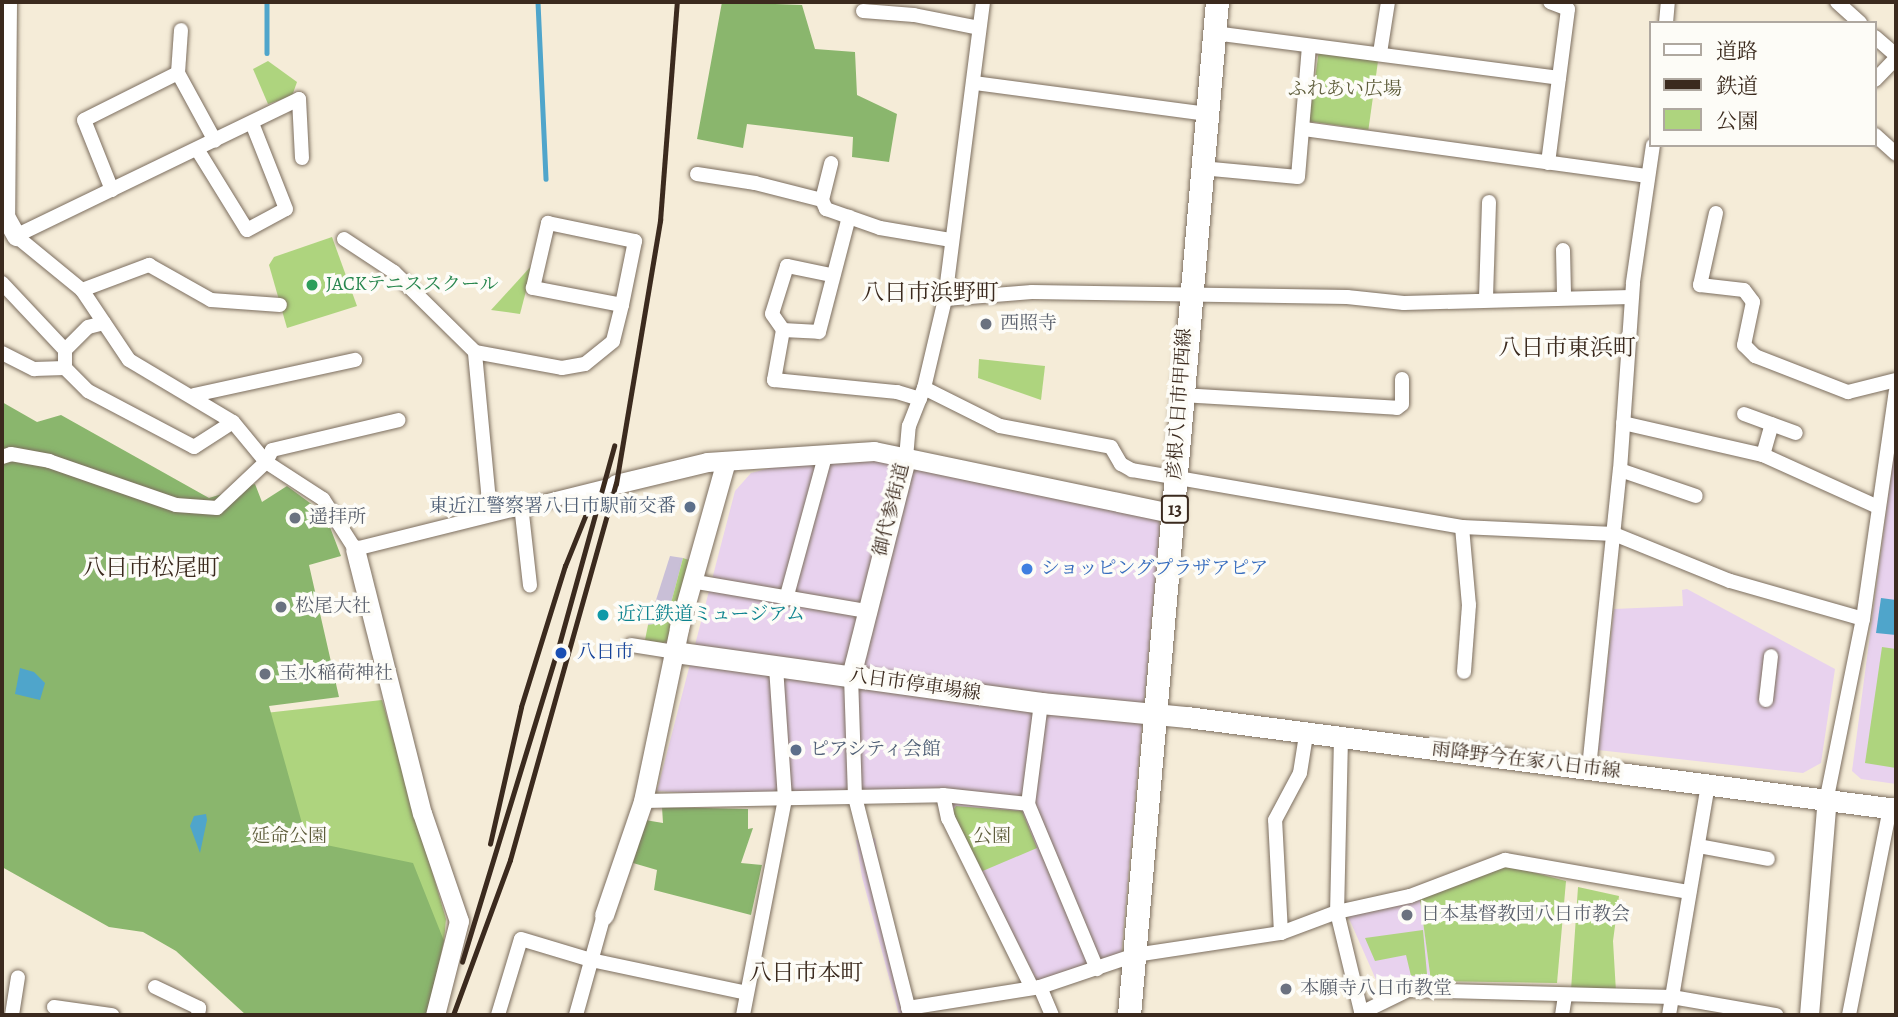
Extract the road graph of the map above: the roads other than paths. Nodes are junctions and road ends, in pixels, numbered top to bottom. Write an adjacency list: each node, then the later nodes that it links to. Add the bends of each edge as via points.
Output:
1 (7, 2): 41 (street, via 5,216)
2 (982, 2): 11 (street, 御代参街道)
3 (1217, 2): 13 (main road, 彦根八日市甲西線 / 13)
4 (1388, 2): 16 (street)
5 (1550, 2): 19 (street, via 1568,9)
6 (1668, 2): 9 (street)
7 (1838, 2): 10 (street)
8 (863, 11): 11 (street)
9 (1667, 21)
10 (1858, 21)
11 (979, 27): 21 (street, 御代参街道)
12 (181, 30): 18 (street)
13 (1214, 33): 15 (street); 22 (main road, 彦根八日市甲西線 / 13)
14 (1877, 39): 17 (street)
15 (1309, 46): 16 (street); 24 (street)
16 (1380, 52): 19 (street)
17 (1896, 57): 20 (street)
18 (178, 73): 26 (street); 36 (street, via 84,120)
19 (1559, 78): 32 (street)
20 (1877, 78)
21 (975, 83): 22 (street); 43 (street, 御代参街道)
22 (1208, 114): 33 (main road, 彦根八日市甲西線 / 13)
23 (252, 123): 26 (street); 28 (street, via 286,209 247,230); 30 (street, via 299,99)
24 (1304, 129): 32 (street); 33 (street, via 1298,177)
25 (1877, 137): 29 (street)
26 (215, 141): 28 (street)
27 (1653, 147): 35 (street)
28 (197, 149): 36 (street)
29 (1896, 154)
30 (302, 158)
31 (831, 163): 37 (street)
32 (1548, 163): 35 (street)
33 (1201, 168): 49 (main road, 彦根八日市甲西線 / 13)
34 (696, 174): 37 (street)
35 (1648, 176): 50 (street)
36 (112, 190): 41 (street)
37 (822, 200): 40 (street, via 826,209)
38 (1489, 202): 51 (street)
39 (1716, 213): 63 (street, via 1700,285 1744,290 1753,302 1744,345 1755,356 1848,392)
40 (849, 217): 43 (street, via 906,235); 45 (street)
41 (16, 236): 47 (street)
42 (344, 239): 58 (street, via 394,272)
43 (950, 240): 52 (street, 御代参街道)
44 (1563, 250): 48 (street)
45 (831, 275): 56 (street, via 819,332); 56 (street, via 787,266 772,314)
46 (2, 283): 57 (street)
47 (82, 290): 53 (street, via 149,265 211,300); 55 (street)
48 (1564, 295): 50 (street); 51 (street)
49 (1189, 297): 51 (street, via 1347,297 1404,303); 52 (street, via 1032,292); 67 (main road, 彦根八日市甲西線 / 13)
50 (1631, 297): 71 (street)
51 (1486, 298)
52 (945, 299): 65 (street, 御代参街道)
53 (281, 305)
54 (622, 305): 54 (street, via 635,241 548,223 533,288); 58 (street, via 613,341 585,364 562,368)
55 (104, 323): 57 (street, via 88,327); 66 (street, via 129,360)
56 (783, 330): 65 (street, via 774,380)
57 (65, 350): 61 (street)
58 (475, 352): 86 (street)
59 (2, 353): 61 (street, via 34,369)
60 (355, 360): 66 (street)
61 (65, 368): 70 (street, via 88,391 194,447)
62 (1402, 379): 67 (street, via 1402,404 1397,408)
63 (1896, 380)
64 (1896, 391): 85 (street)
65 (922, 394): 77 (street, 御代参街道, via 909,426); 81 (street, via 1000,426 1111,447 1121,464 1132,470)
66 (194, 396): 70 (street)
67 (1181, 396): 81 (main road, 彦根八日市甲西線 / 13)
68 (1744, 414): 72 (street)
69 (400, 420): 79 (street, via 272,450)
70 (233, 422): 79 (street)
71 (1623, 423): 75 (street); 80 (street)
72 (1772, 424): 73 (street); 75 (street)
73 (1796, 433)
74 (826, 453): 77 (street, via 874,451); 78 (street); 93 (street)
75 (1763, 455): 85 (street)
76 (2, 457): 79 (street, via 11,454 49,461 176,505 204,508 217,508)
77 (906, 458): 87 (street); 94 (street, 御代参街道)
78 (726, 461): 82 (street); 91 (street)
79 (266, 462): 90 (street, via 323,499)
80 (1620, 470): 83 (street); 89 (street)
81 (1173, 477): 87 (main road, 彦根八日市甲西線 / 13); 88 (street)
82 (616, 484): 84 (street)
83 (1696, 496)
84 (522, 505): 86 (street); 92 (street)
85 (1876, 506): 95 (street)
86 (490, 512): 90 (street)
87 (1175, 514): 104 (main road, 彦根八日市甲西線 / 13)
88 (1462, 527): 89 (street); 100 (street, via 1469,604)
89 (1614, 534): 95 (street, via 1730,581); 107 (street)
90 (355, 548): 137 (street, via 422,813 459,922)
91 (691, 581): 93 (street); 97 (street)
92 (530, 585)
93 (786, 599): 94 (street)
94 (867, 611): 101 (street, 御代参街道)
95 (1863, 619): 111 (street)
96 (631, 645): 97 (street)
97 (675, 652): 99 (main road, 八日市停車場線); 113 (street)
98 (1771, 656): 102 (street)
99 (776, 667): 101 (main road, 八日市停車場線); 112 (street)
100 (1464, 672)
101 (850, 676): 103 (main road, 八日市停車場線); 110 (street, 御代参街道)
102 (1766, 700)
103 (1041, 703): 104 (main road, 八日市停車場線); 114 (street)
104 (1156, 713): 105 (main road, 雨降野今在家八日市線); 122 (main road, 彦根八日市甲西線 / 13)
105 (1306, 734): 106 (main road, 雨降野今在家八日市線); 121 (street, via 1300,773 1275,820)
106 (1341, 738): 107 (main road, 雨降野今在家八日市線); 119 (street)
107 (1589, 768): 108 (main road, 雨降野今在家八日市線)
108 (1708, 784): 111 (main road, 雨降野今在家八日市線); 116 (street)
109 (943, 795): 110 (street); 114 (street); 126 (street, via 948,818)
110 (855, 797): 112 (street); 132 (street, 御代参街道)
111 (1827, 797): 115 (main road, 雨降野今在家八日市線); 146 (street)
112 (785, 799): 113 (street); 128 (street)
113 (642, 801): 120 (street)
114 (1028, 804): 124 (street)
115 (1893, 809): 147 (street)
116 (1698, 846): 117 (street); 118 (street)
117 (1768, 859)
118 (1689, 892): 119 (street, via 1505,860 1410,896); 130 (street)
119 (1337, 912): 121 (street); 133 (street)
120 (604, 915): 123 (street)
121 (1281, 933): 122 (street)
122 (1135, 955): 124 (street); 142 (main road, 彦根八日市甲西線 / 13)
123 (591, 960): 128 (street); 138 (street, via 521,939); 139 (street)
124 (1097, 969): 126 (street)
125 (18, 978): 134 (street)
126 (1035, 986): 132 (street); 141 (street)
127 (155, 987): 136 (street, via 199,1008)
128 (747, 993): 140 (street)
129 (1565, 995): 130 (street); 133 (street, via 1408,990); 143 (street)
130 (1672, 997): 144 (street); 145 (street)
131 (54, 1007): 135 (street)
132 (909, 1012)
133 (1361, 1014)
134 (12, 1015)
135 (112, 1015)
136 (198, 1015)
137 (435, 1015)
138 (498, 1015)
139 (576, 1015)
140 (743, 1015)
141 (1052, 1015)
142 (1129, 1015)
143 (1562, 1015)
144 (1669, 1015)
145 (1776, 1015)
146 (1809, 1015)
147 (1849, 1015)

